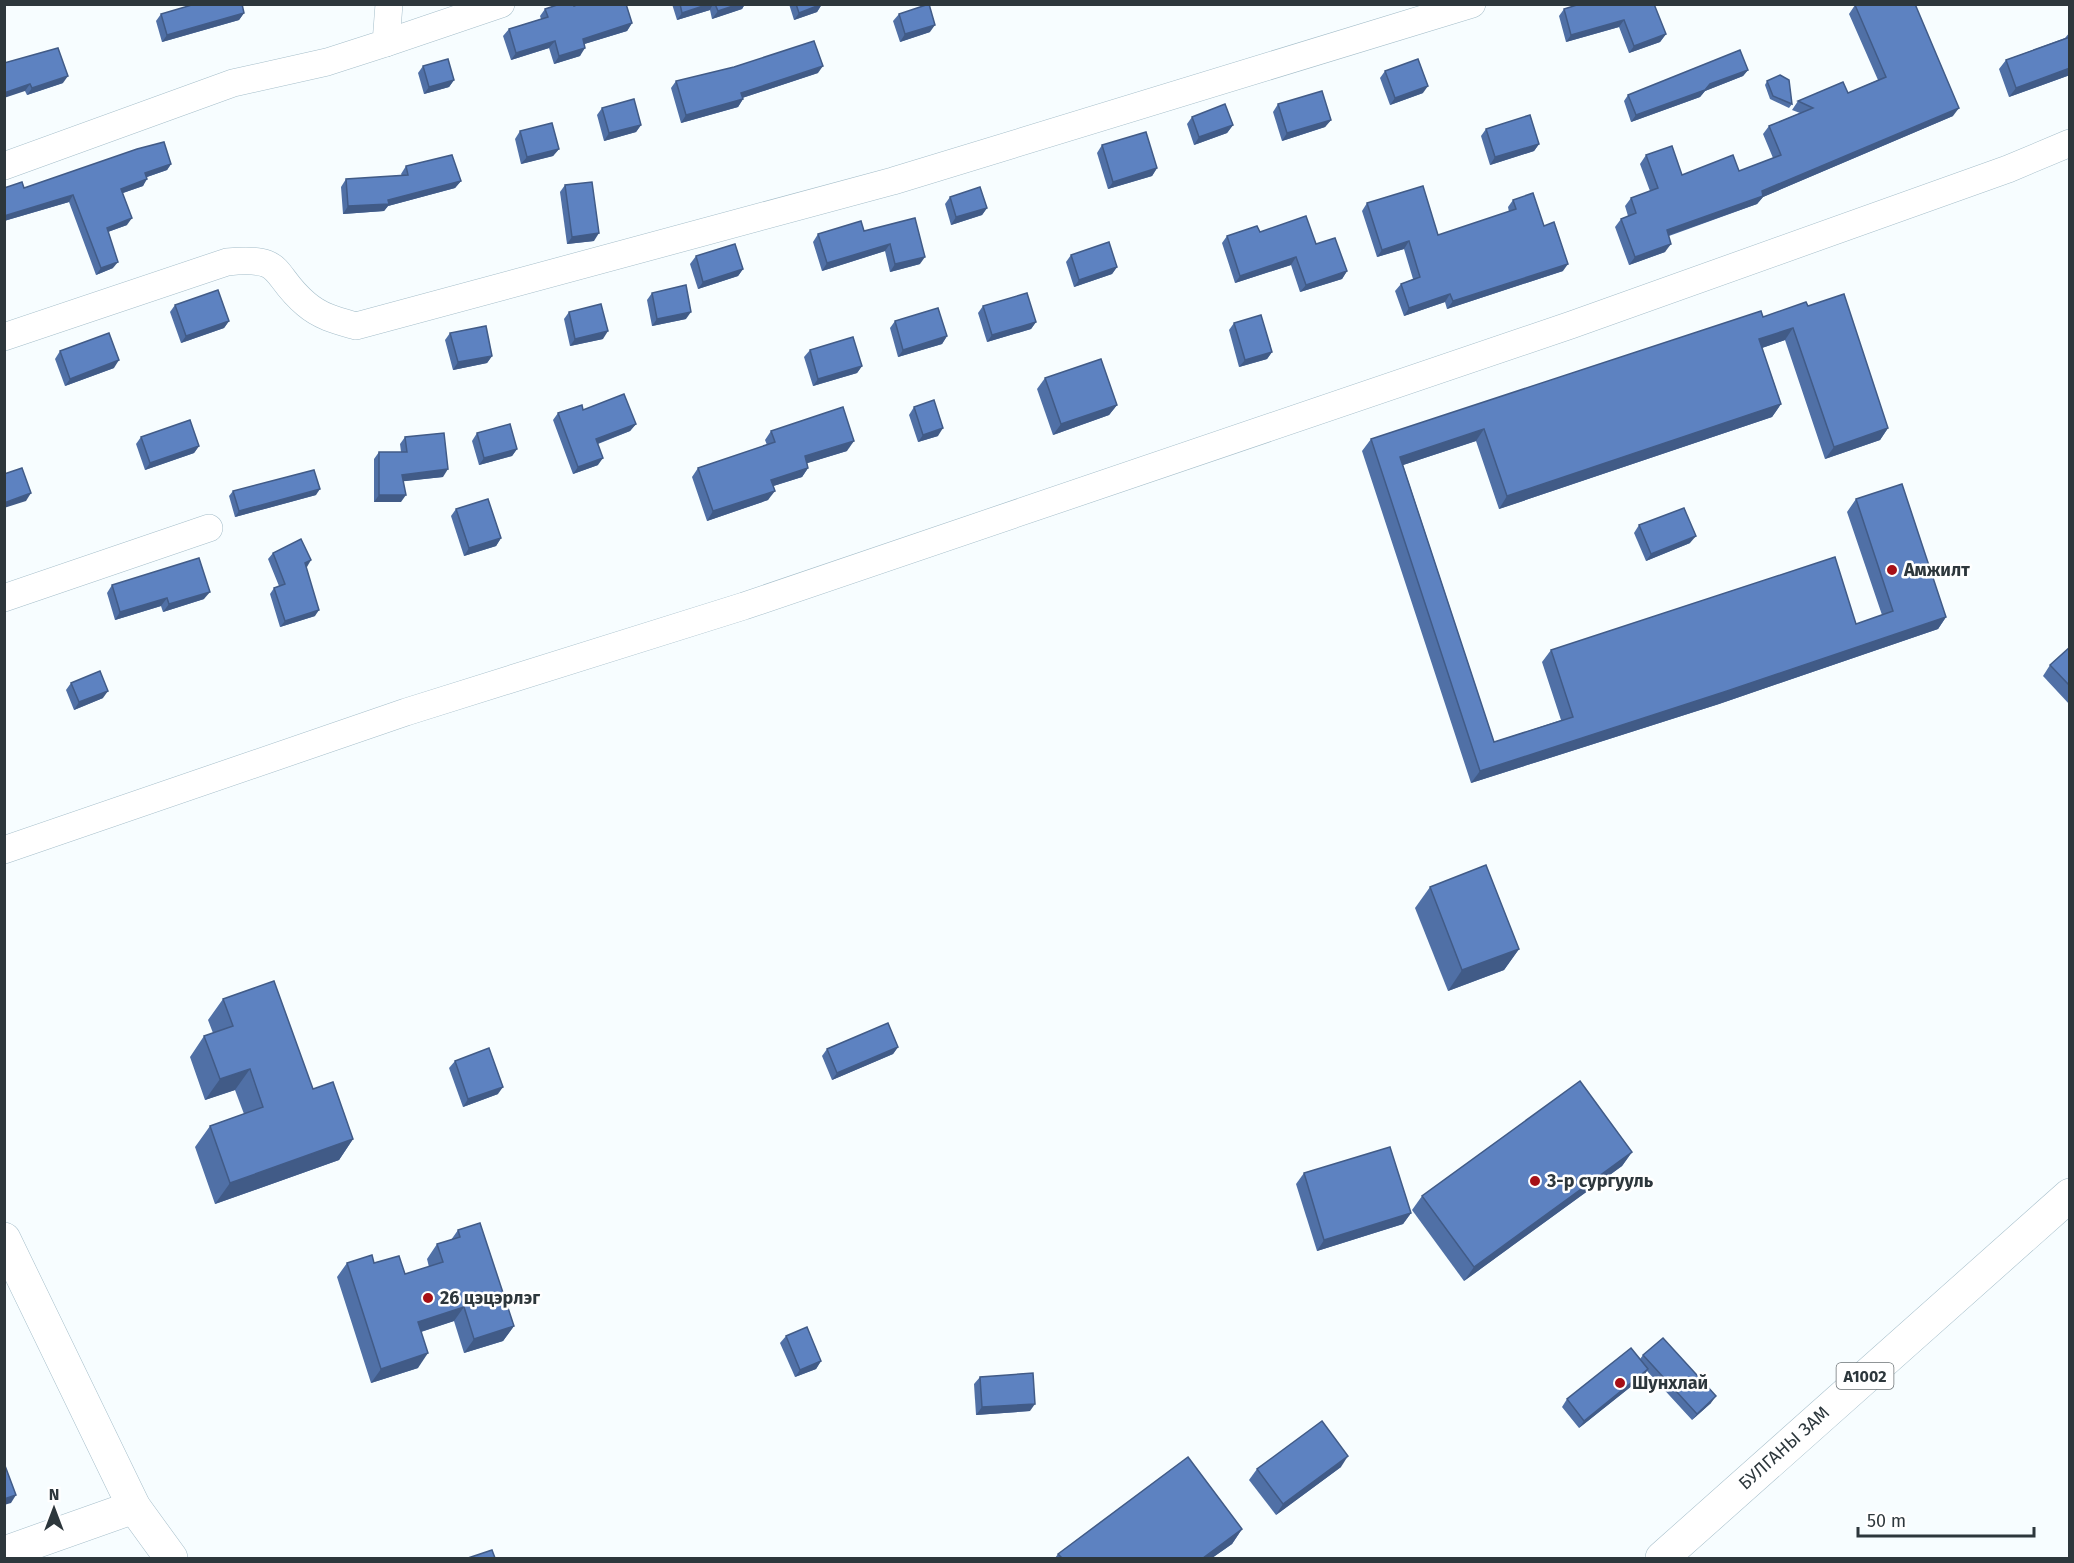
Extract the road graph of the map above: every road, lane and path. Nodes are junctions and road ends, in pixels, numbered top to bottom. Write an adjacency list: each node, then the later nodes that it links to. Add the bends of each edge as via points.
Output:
1 (389, 4): 4 (street)
2 (501, 4): 4 (street)
3 (1472, 4): 7 (street, via 893,181 357,326 328,319 305,303 277,268 255,259 227,262)
4 (386, 42): 6 (street, via 327,62 233,83)
5 (2070, 143): 10 (street, via 2008,170 1560,329 744,606 406,712)
6 (4, 166)
7 (4, 337)
8 (209, 528): 9 (street)
9 (4, 598)
10 (4, 850)
11 (2070, 1195): 16 (main road, БУЛГАНЫ ЗАМ / A1002)
12 (4, 1239): 13 (main road)
13 (134, 1507): 14 (main road); 15 (main road)
14 (4, 1553)
15 (171, 1558)
16 (1662, 1558)

